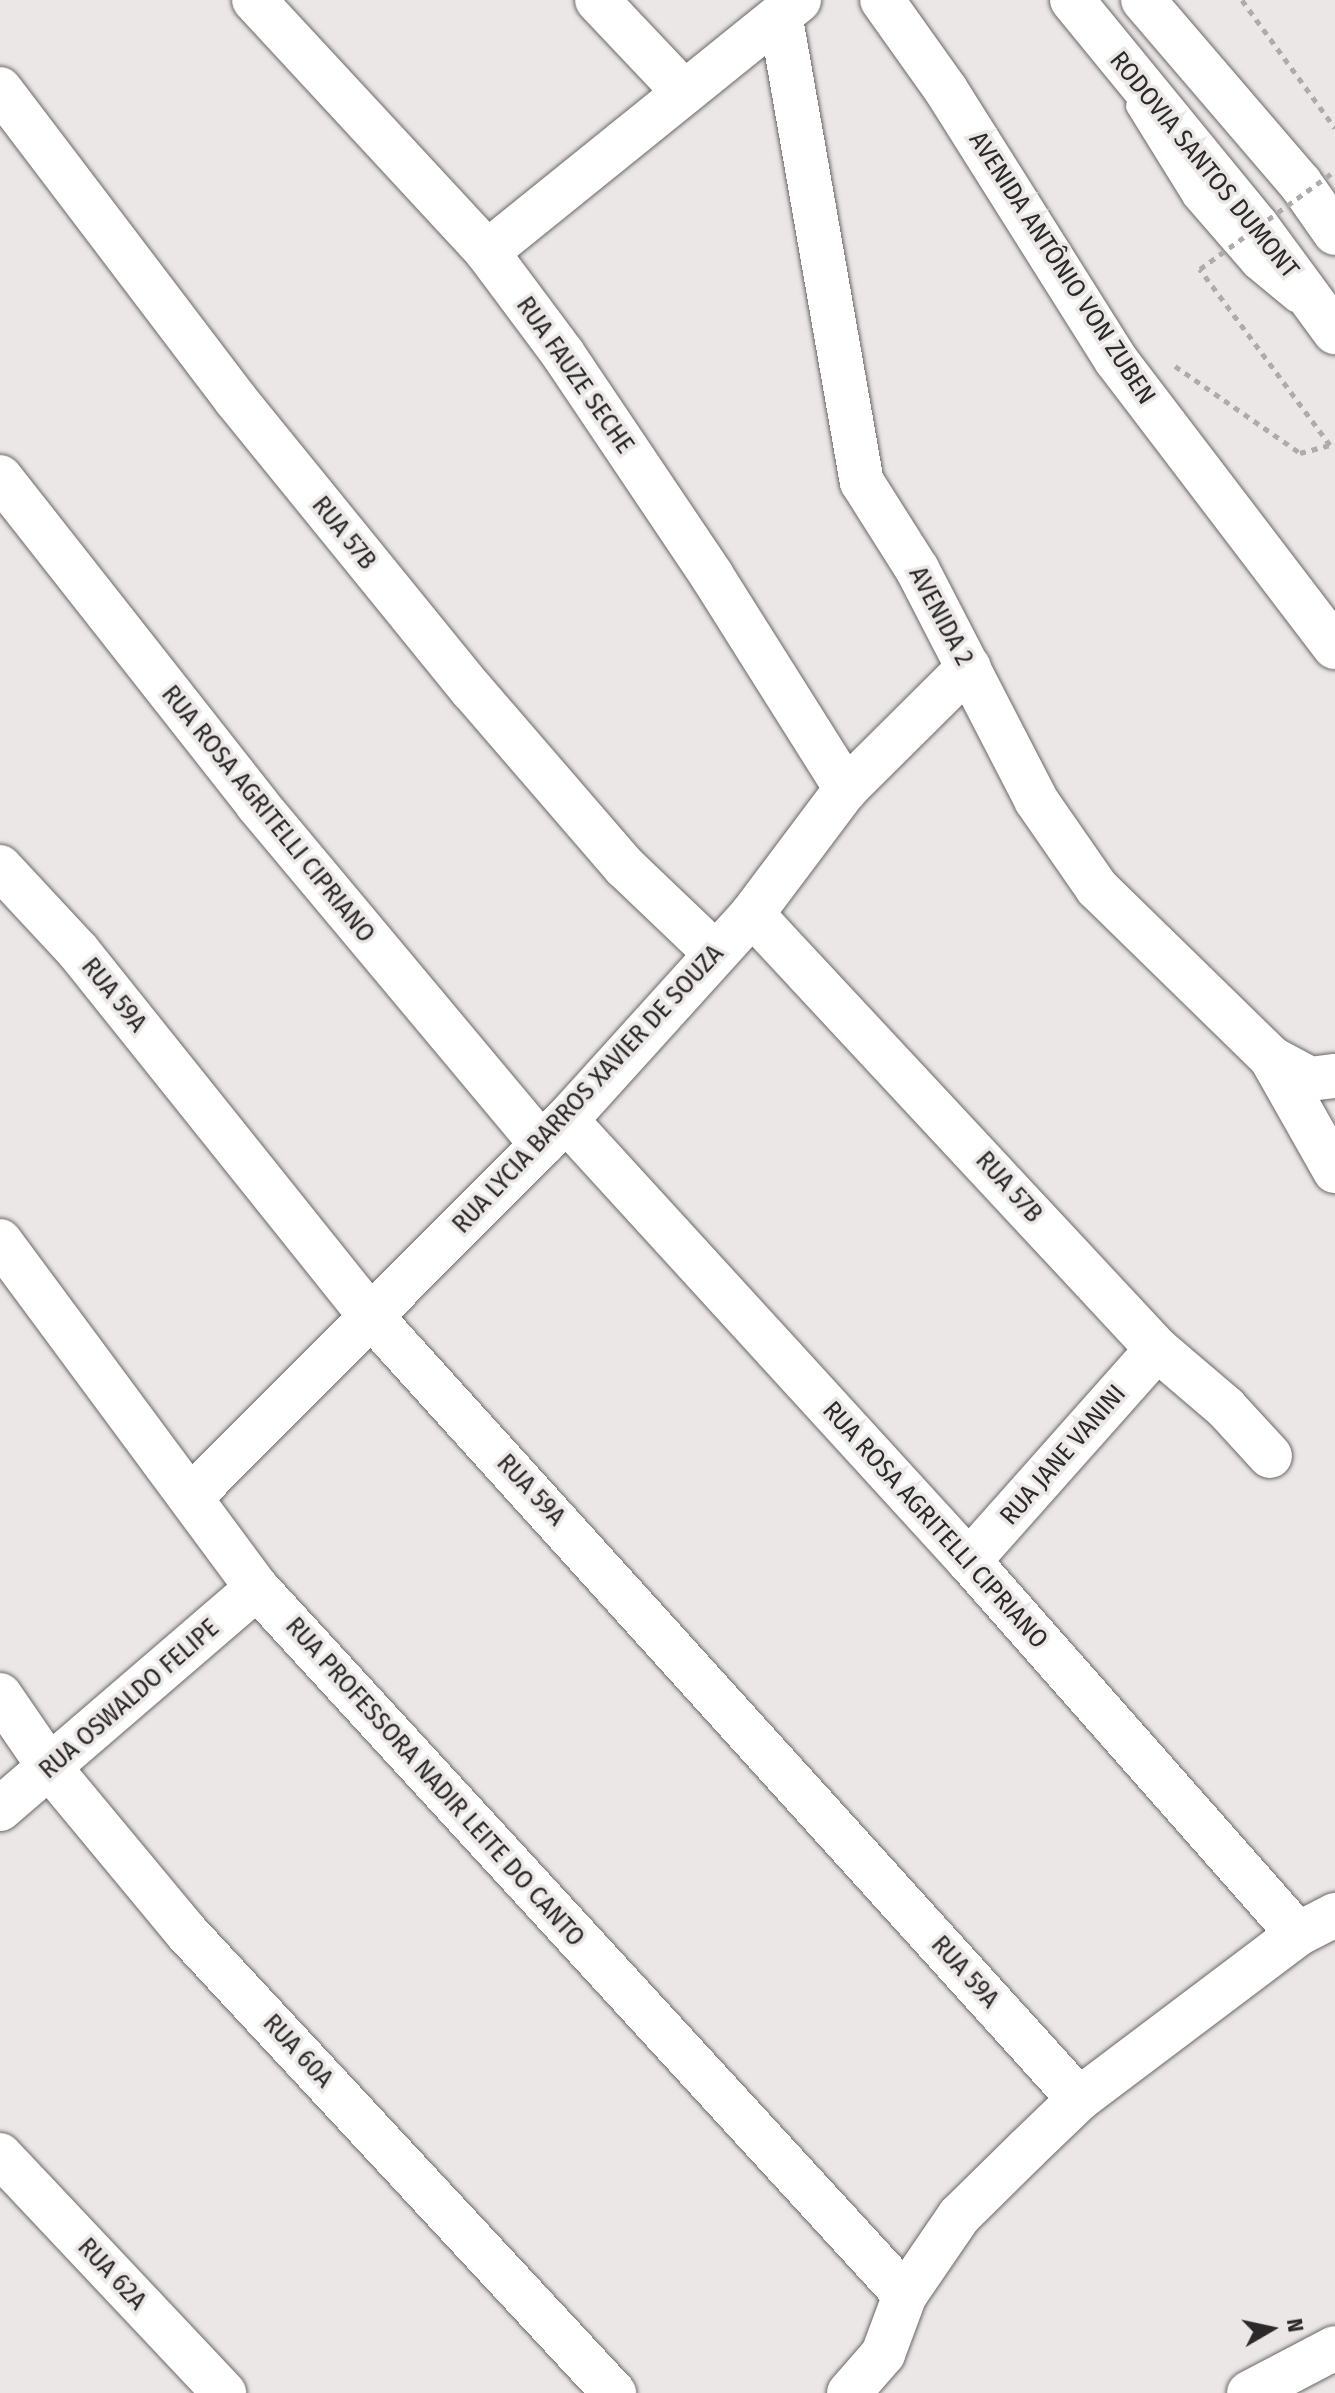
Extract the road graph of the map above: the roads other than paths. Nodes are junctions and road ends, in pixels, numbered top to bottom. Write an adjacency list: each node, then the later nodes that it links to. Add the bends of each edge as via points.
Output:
1 (254, 0): 10 (main road, RUA FAUZE SECHE)
2 (597, 0): 8 (main road)
3 (882, 0): 13 (main road, AVENIDA ANTÔNIO VON ZUBEN, via 946,90 1116,360)
4 (1072, 0): 11 (main road, RODOVIA SANTOS DUMONT)
5 (1143, 0): 9 (main road, via 1300,183)
6 (790, 9): 8 (main road); 14 (main road, AVENIDA 2, via 862,482 917,569)
7 (0, 89): 18 (main road, RUA 57B, via 236,400 472,690 625,867)
8 (682, 90): 10 (main road)
9 (1335, 233)
10 (487, 252): 15 (main road, RUA FAUZE SECHE, via 563,354)
11 (1331, 326)
12 (0, 477): 21 (main road, RUA ROSA AGRITELLI CIPRIANO, via 248,792)
13 (1335, 647)
14 (969, 667): 15 (main road, RUA LYCIA BARROS XAVIER DE SOUZA); 19 (main road, AVENIDA 2, via 1036,800 1097,888)
15 (846, 789): 17 (main road, RUA LYCIA BARROS XAVIER DE SOUZA)
16 (0, 867): 24 (main road, RUA 59A, via 78,951)
17 (752, 914): 18 (main road, RUA LYCIA BARROS XAVIER DE SOUZA); 25 (main road, RUA 57B)
18 (715, 953): 21 (main road, RUA LYCIA BARROS XAVIER DE SOUZA)
19 (1271, 1058): 20 (main road, AVENIDA 2, via 1310,1079); 22 (main road)
20 (1335, 1076)
21 (554, 1133): 24 (main road, RUA LYCIA BARROS XAVIER DE SOUZA); 28 (main road, RUA ROSA AGRITELLI CIPRIANO)
22 (1335, 1171)
23 (0, 1241): 27 (main road, RUA PROFESSORA NADIR LEITE DO CANTO)
24 (370, 1315): 27 (main road, RUA LYCIA BARROS XAVIER DE SOUZA); 34 (main road, RUA 59A)
25 (1157, 1349): 26 (main road, RUA 57B, via 1226,1408); 28 (main road, RUA JANE VANINI)
26 (1270, 1456)
27 (191, 1497): 29 (main road, RUA PROFESSORA NADIR LEITE DO CANTO)
28 (969, 1561): 33 (main road, RUA ROSA AGRITELLI CIPRIANO)
29 (257, 1588): 31 (main road, RUA OSWALDO FELIPE); 36 (main road, RUA PROFESSORA NADIR LEITE DO CANTO)
30 (0, 1695): 31 (main road, RUA 60A)
31 (50, 1768): 32 (main road, RUA OSWALDO FELIPE); 39 (main road, RUA 60A, via 187,1933)
32 (0, 1809)
33 (1316, 1925): 34 (main road)
34 (1079, 2099): 36 (main road, via 959,2216)
35 (0, 2155): 38 (main road, RUA 62A)
36 (905, 2295): 40 (main road, via 883,2354)
37 (1335, 2348): 41 (main road)
38 (224, 2393)
39 (614, 2393)
40 (849, 2393)
41 (1249, 2393)

